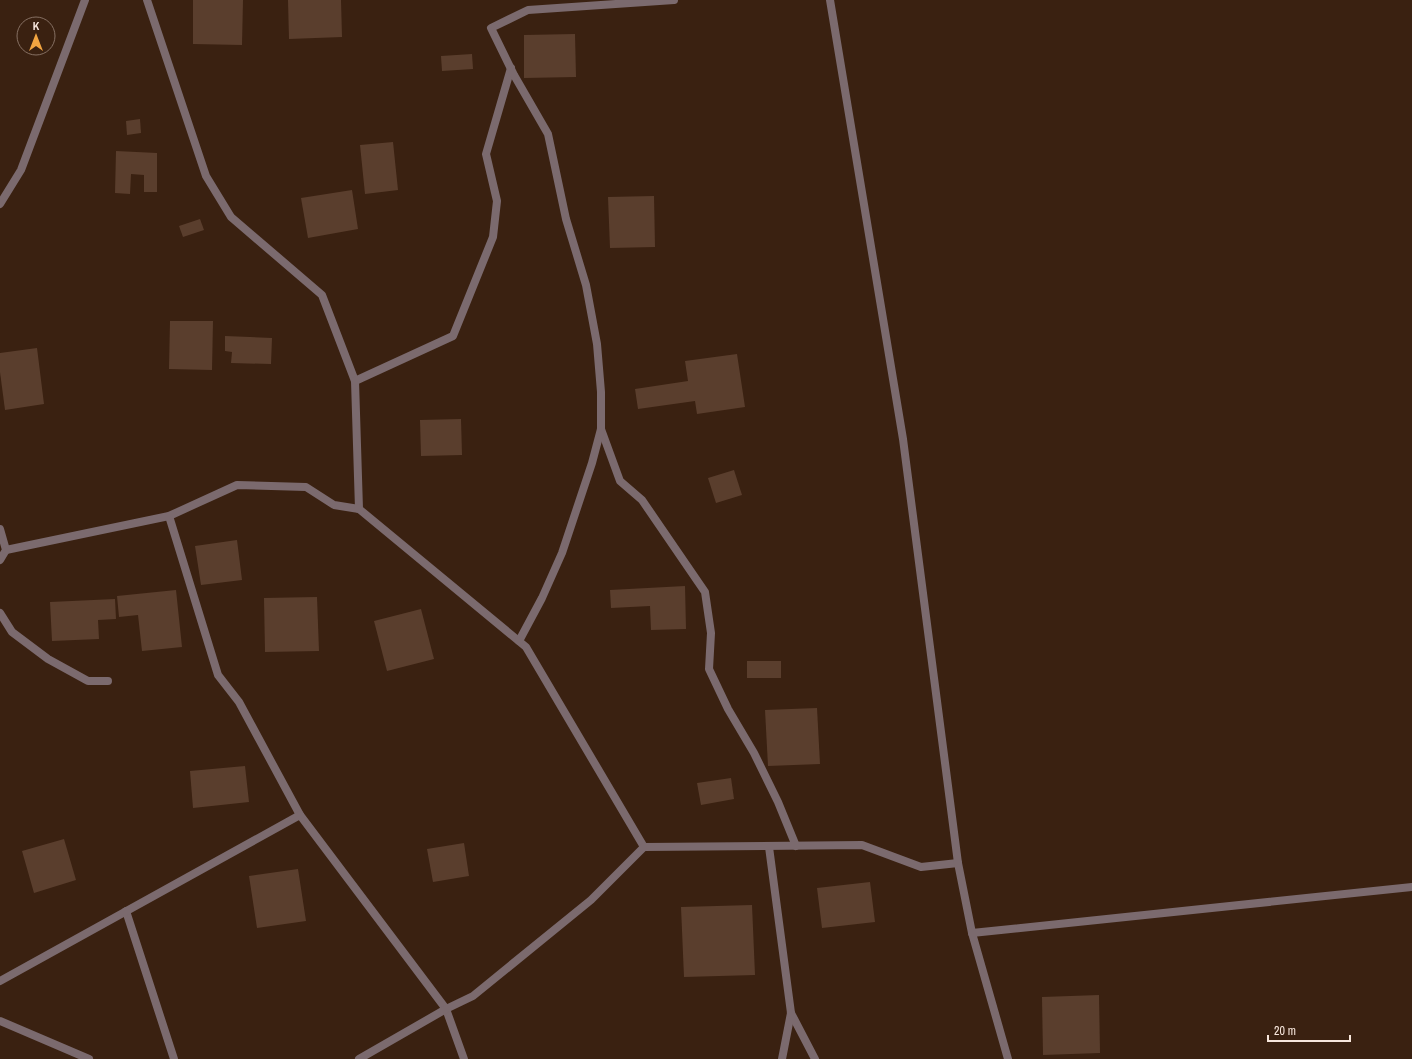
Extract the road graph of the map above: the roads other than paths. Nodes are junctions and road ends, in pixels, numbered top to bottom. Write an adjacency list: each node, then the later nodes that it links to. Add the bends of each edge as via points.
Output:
1 (85, 0): 6 (street, via 21,170)
2 (147, 0): 7 (street, via 206,176 231,217 322,295)
3 (674, 0): 5 (street, via 528,10 491,28)
4 (830, 0): 21 (street, via 903,439)
5 (511, 68): 7 (street, via 486,154 496,201 492,237 453,336); 8 (street, via 548,134 566,219 586,285 597,344)
6 (0, 204)
7 (355, 381): 9 (street)
8 (601, 429): 15 (street, via 562,553); 18 (street, via 620,481 642,500 705,592 711,633 709,669 728,709 754,753)
9 (359, 509): 10 (street, via 334,504 306,487 237,485); 15 (street)
10 (169, 516): 12 (street); 17 (street, via 218,675 240,702)
11 (0, 530): 12 (street)
12 (6, 550): 13 (street)
13 (0, 560)
14 (0, 613): 16 (street, via 12,632 48,659 88,681)
15 (519, 641): 19 (street, via 526,647)
16 (108, 681)
17 (300, 815): 23 (street); 26 (street)
18 (796, 846): 20 (street); 21 (street, via 862,845 921,867)
19 (644, 847): 20 (street); 26 (street, via 591,900 473,996)
20 (769, 847): 27 (street)
21 (958, 863): 24 (street)
22 (1412, 887): 24 (street)
23 (126, 911): 25 (street); 30 (street)
24 (972, 933): 35 (street)
25 (0, 981)
26 (446, 1009): 31 (street); 32 (street)
27 (791, 1013): 33 (street); 34 (street)
28 (0, 1021): 29 (street)
29 (89, 1059)
30 (174, 1059)
31 (359, 1059)
32 (464, 1059)
33 (782, 1059)
34 (815, 1059)
35 (1008, 1059)

